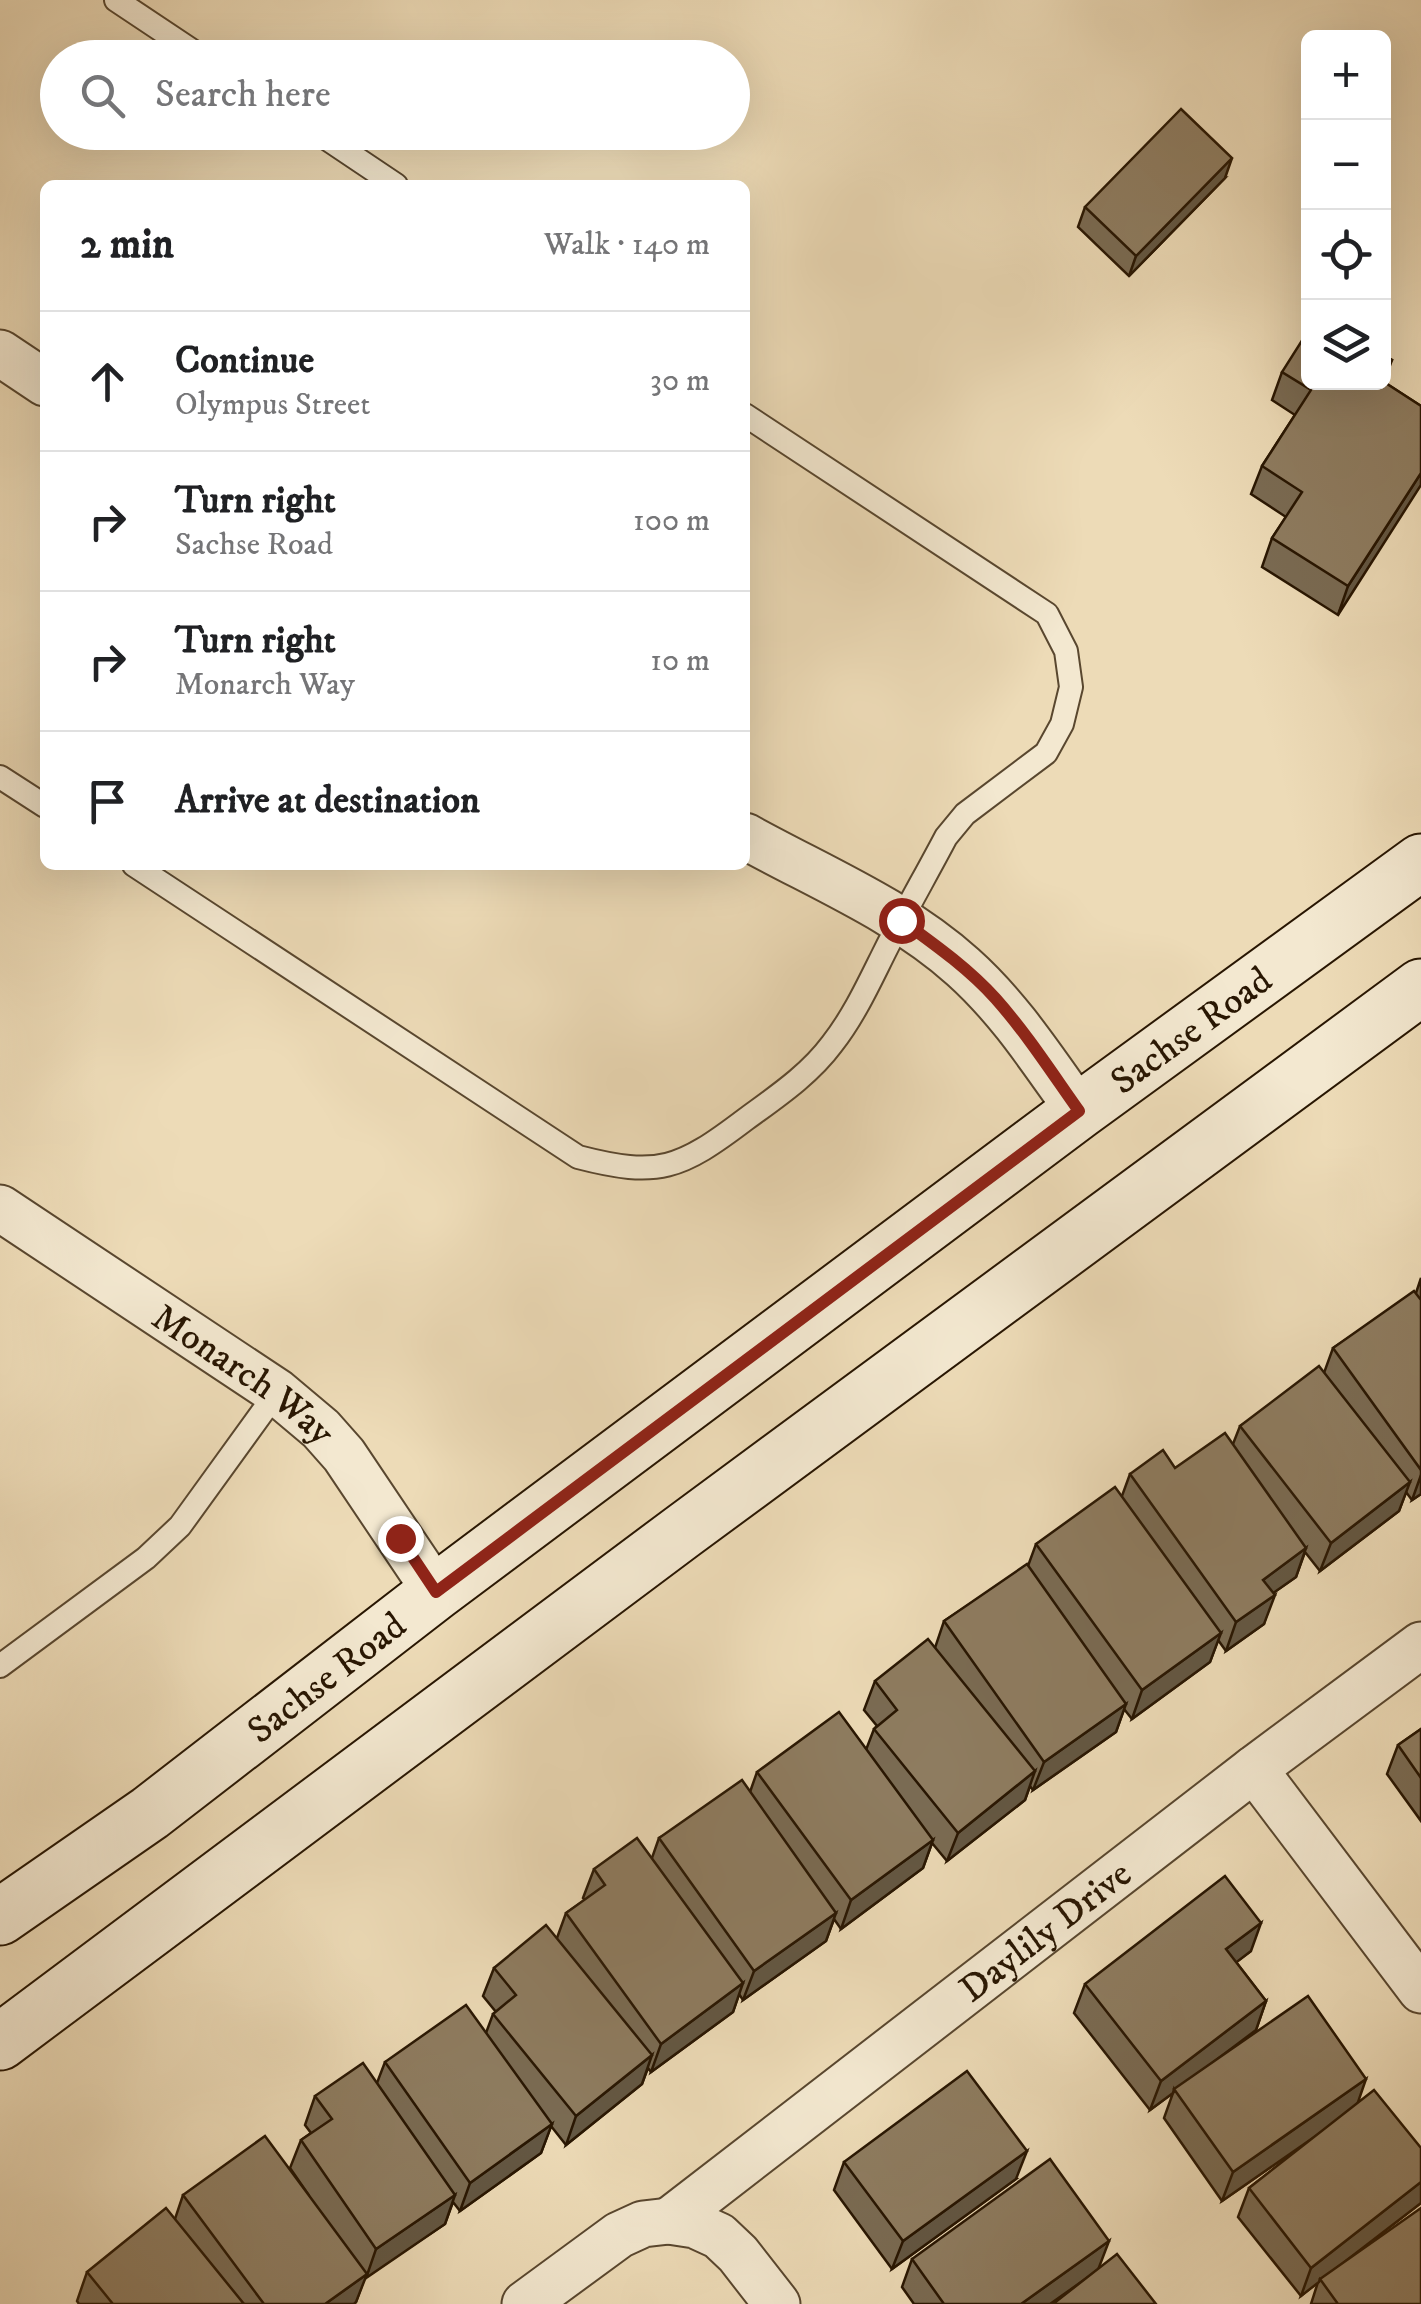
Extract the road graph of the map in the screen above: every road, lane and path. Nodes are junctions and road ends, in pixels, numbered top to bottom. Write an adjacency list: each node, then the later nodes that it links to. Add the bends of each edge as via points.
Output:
1 (116, 0): 2 (lane)
2 (176, 40)
3 (344, 150): 4 (lane)
4 (389, 180)
5 (0, 353): 6 (street)
6 (40, 380)
7 (750, 418): 13 (lane, via 1047,614 1066,651 1070,687 1062,724 1046,753 965,814)
8 (0, 777): 9 (lane)
9 (40, 803)
10 (750, 839): 13 (street)
11 (1421, 862): 15 (main road, Sachse Road)
12 (142, 870): 13 (lane, via 578,1157 648,1170 681,1162 712,1144 795,1083 852,1015)
13 (901, 920): 15 (street, via 994,997)
14 (1421, 987): 24 (main road)
15 (1079, 1111): 18 (main road, Sachse Road)
16 (0, 1208): 17 (street, Monarch Way)
17 (276, 1392): 18 (street, Monarch Way, via 344,1455); 20 (lane, via 180,1526)
18 (436, 1592): 22 (main road, Sachse Road, via 197,1778)
19 (1421, 1644): 21 (street, Daylily Drive)
20 (0, 1666)
21 (1254, 1769): 23 (street); 25 (street, Daylily Drive)
22 (0, 1917)
23 (1421, 1990)
24 (0, 2042)
25 (669, 2220): 26 (street, via 619,2236); 27 (street, via 719,2236)
26 (525, 2304)
27 (776, 2304)

